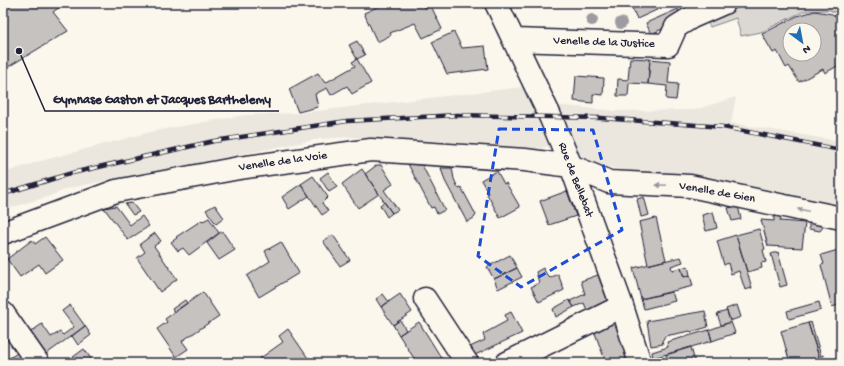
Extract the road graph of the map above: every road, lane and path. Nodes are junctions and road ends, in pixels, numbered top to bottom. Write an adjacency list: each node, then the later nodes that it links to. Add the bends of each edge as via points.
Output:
1 (496, 3): 3 (street, Rue de Bellebat)
2 (724, 3): 3 (street, Venelle de la Justice, via 676,27 668,46)
3 (514, 40): 4 (street, Rue de Bellebat)
4 (571, 166): 5 (street, Venelle de Gien, one-way to 4, via 690,186 609,182); 6 (street, Venelle de la Voie, via 525,160 372,150 239,168 116,191); 8 (street, Rue de Bellebat)
5 (841, 218)
6 (3, 233)
7 (425, 299): 11 (street)
8 (622, 306): 12 (street); 13 (street, Rue de Bellebat)
9 (3, 313): 10 (street)
10 (38, 363)
11 (467, 363)
12 (506, 363)
13 (640, 363)

